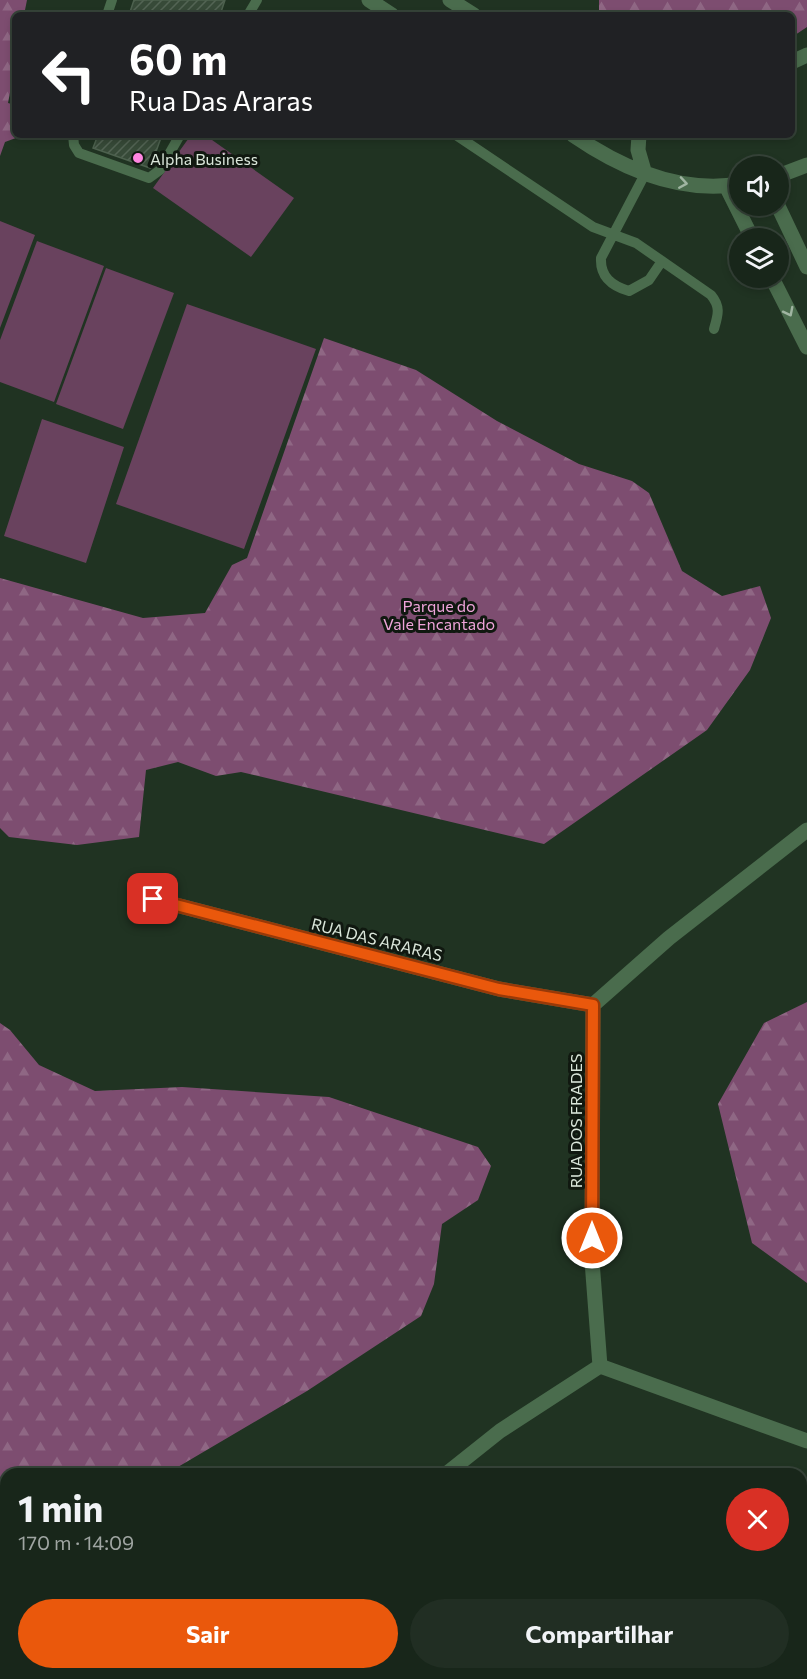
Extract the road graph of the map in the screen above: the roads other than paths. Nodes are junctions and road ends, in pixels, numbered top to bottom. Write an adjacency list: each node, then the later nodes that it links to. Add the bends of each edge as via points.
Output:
1 (369, 0): 3 (street)
2 (450, 0): 4 (street)
3 (387, 12)
4 (469, 12)
5 (73, 138): 6 (lane, via 79,153 149,178 160,170)
6 (178, 138)
7 (461, 138): 15 (lane, via 593,226)
8 (578, 138): 12 (street)
9 (639, 138): 12 (street)
10 (807, 165): 11 (street)
11 (789, 172)
12 (645, 174): 13 (street, one-way to 13, via 675,182); 15 (lane)
13 (729, 185)
14 (783, 216): 17 (street)
15 (615, 235): 16 (lane, via 636,243); 16 (lane, via 602,258 601,269 618,288 629,291 640,287)
16 (662, 261): 19 (lane, via 711,295 719,312)
17 (807, 267)
18 (777, 288): 20 (street, one-way to 20)
19 (714, 329)
20 (807, 348)
21 (807, 830): 23 (street, via 669,938)
22 (153, 899): 23 (street, RUA DAS ARARAS, via 499,989)
23 (593, 1005): 24 (street, RUA DOS FRADES, via 592,1261)
24 (600, 1366): 25 (street); 26 (street, via 500,1431)
25 (807, 1441)
26 (454, 1468)

